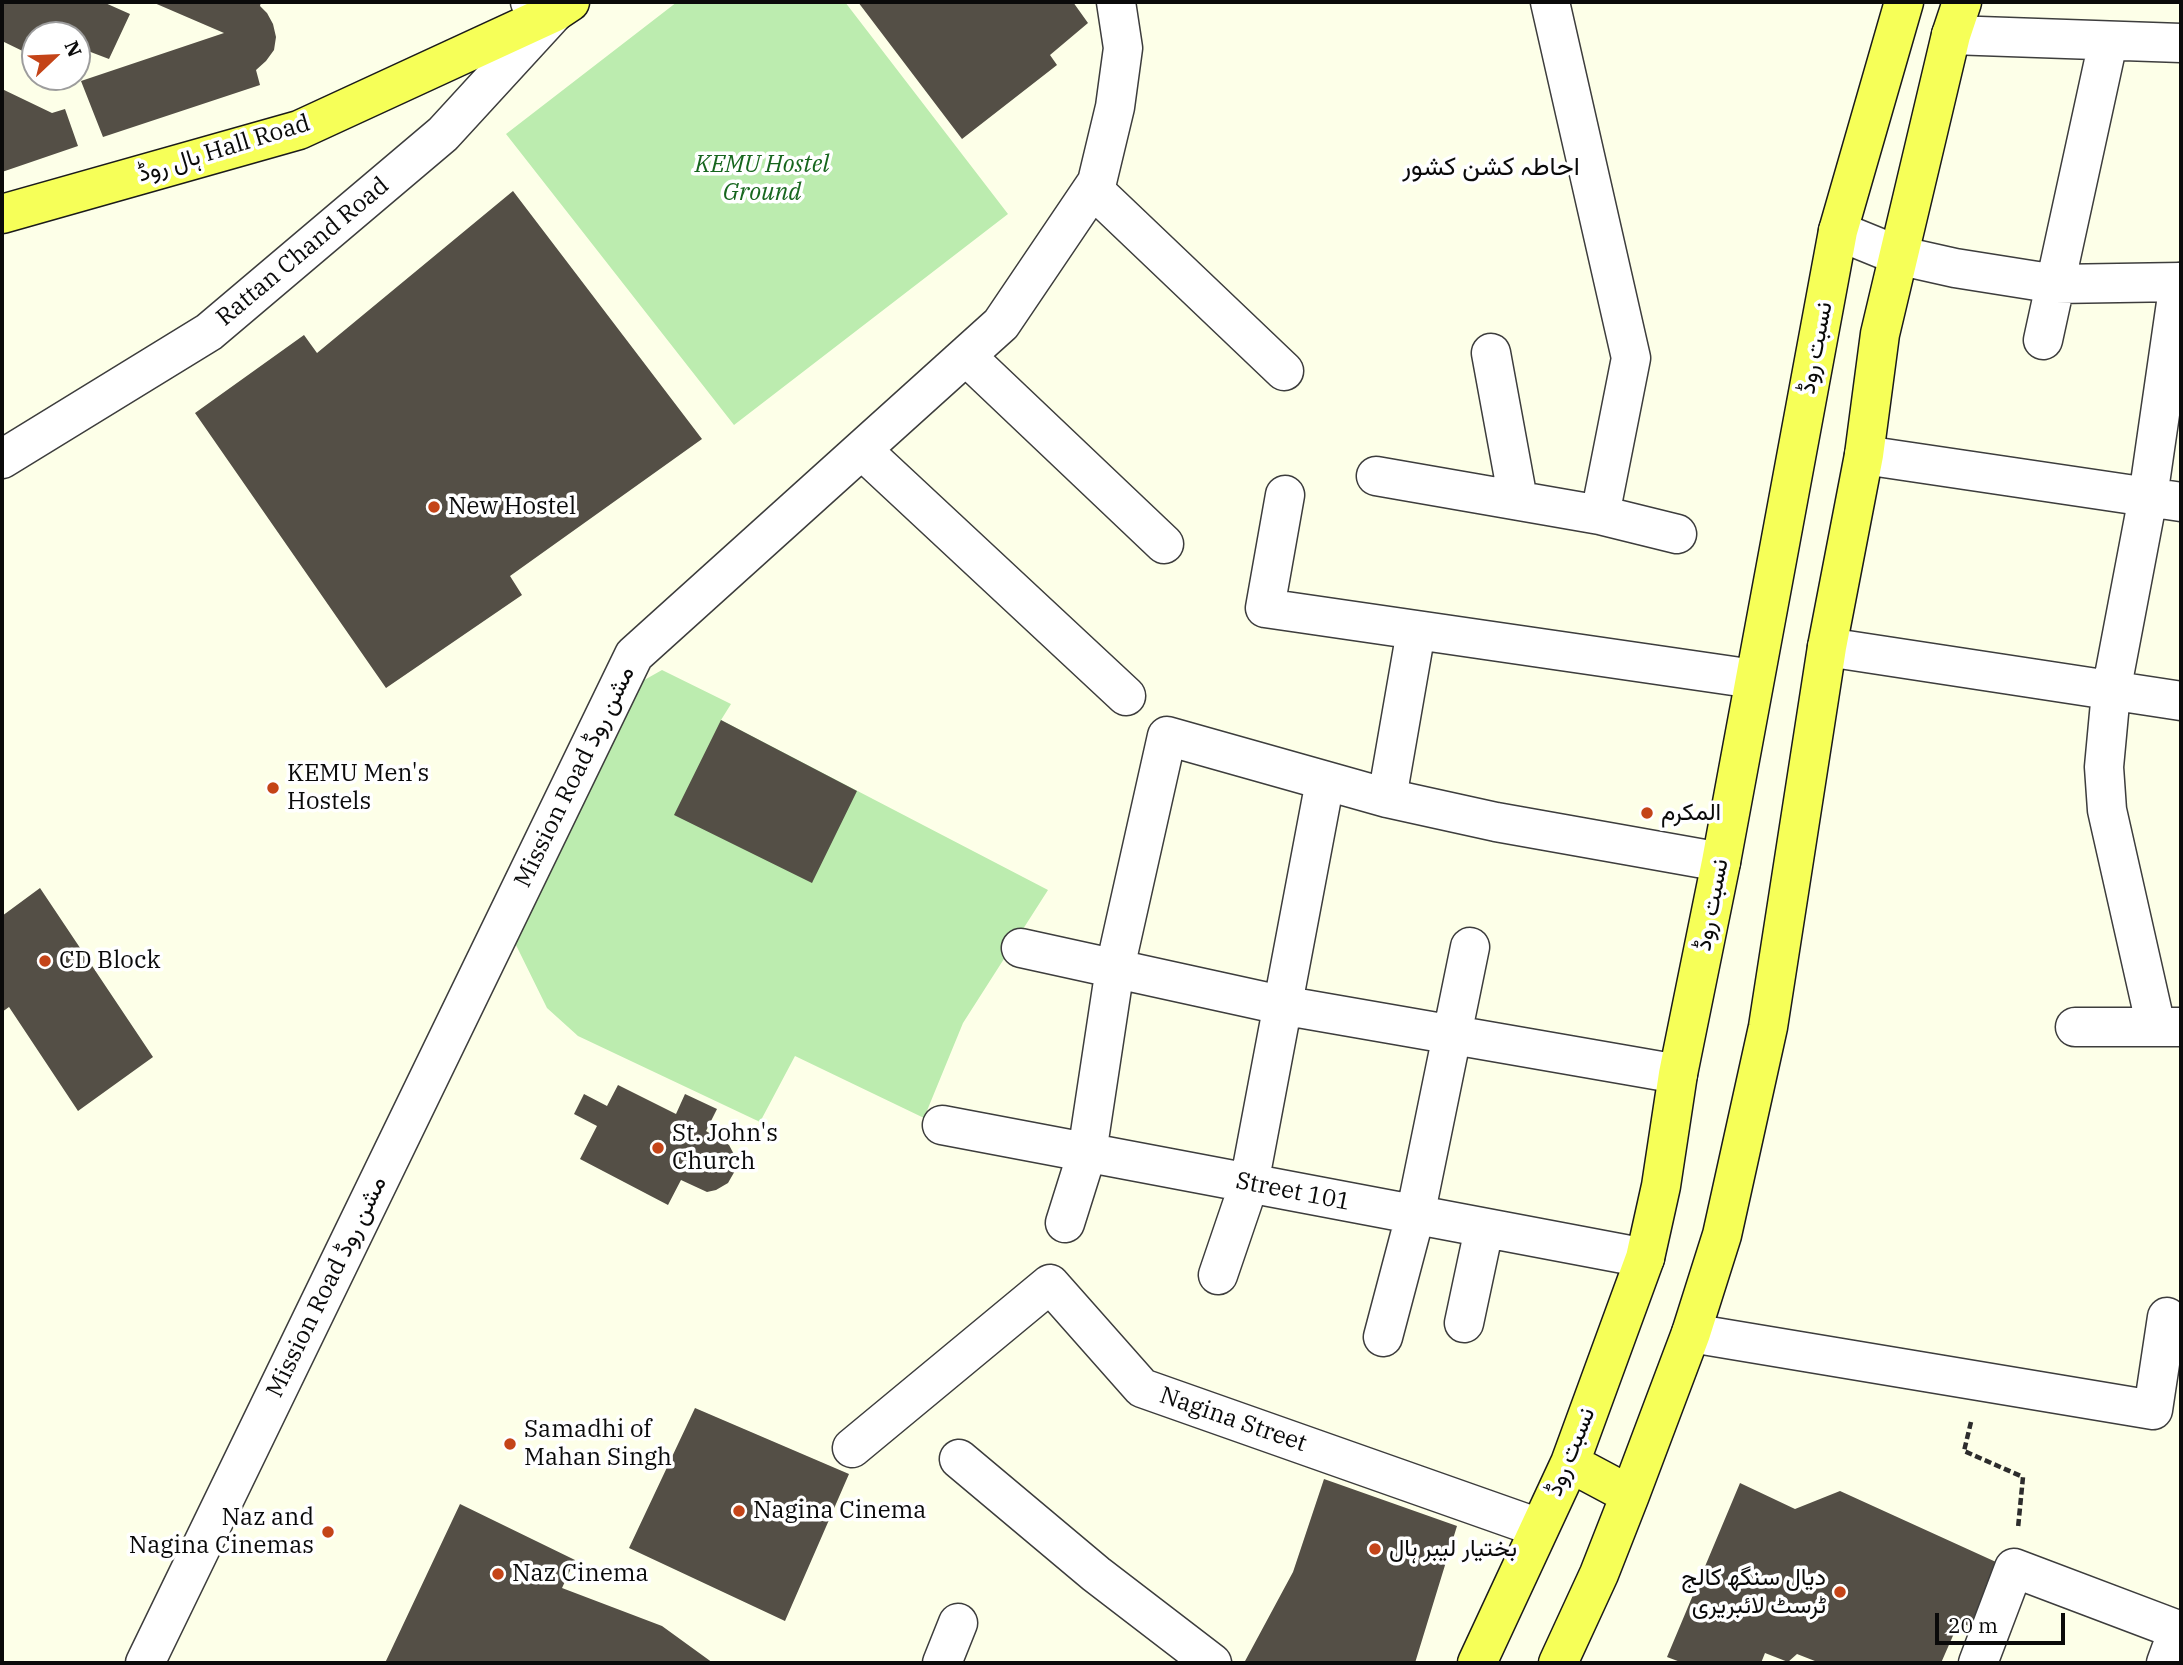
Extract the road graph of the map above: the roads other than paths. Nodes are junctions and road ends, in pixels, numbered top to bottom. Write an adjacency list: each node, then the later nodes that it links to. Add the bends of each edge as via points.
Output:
1 (1116, 2): 8 (street, Mission Road مشن روڈ, via 1123,48 1115,107)
2 (1550, 2): 25 (street, via 1631,358)
3 (1904, 2): 10 (main road, نسبت روڈ)
4 (551, 5): 9 (main road, ہال روڈ Hall Road, via 299,130); 20 (street, Rattan Chand Road, via 443,134 209,332)
5 (1956, 19): 6 (street); 11 (main road)
6 (2108, 42): 7 (street); 13 (street)
7 (2181, 43)
8 (1093, 189): 16 (street, Mission Road مشن روڈ, via 1001,324); 17 (street)
9 (2, 214)
10 (1838, 230): 11 (street); 30 (main road, نسبت روڈ)
11 (1897, 255): 13 (street); 19 (main road, via 1880,334)
12 (2180, 282): 13 (street); 23 (street)
13 (2056, 284): 14 (street)
14 (2043, 340)
15 (1491, 353): 24 (street)
16 (966, 356): 18 (street, Mission Road مشن روڈ); 27 (street)
17 (1284, 371)
18 (862, 450): 32 (street); 64 (street, Mission Road مشن روڈ, via 634,655)
19 (1864, 455): 23 (street); 29 (main road)
20 (2, 459)
21 (1376, 476): 24 (street)
22 (1285, 495): 28 (street, via 1265,608)
23 (2165, 499): 31 (street)
24 (1518, 500): 25 (street)
25 (1600, 515): 26 (street)
26 (1677, 534)
27 (1164, 544)
28 (1416, 631): 30 (street); 35 (street)
29 (1827, 647): 31 (street); 55 (main road, via 1768,1027 1722,1235)
30 (1754, 679): 36 (main road, نسبت روڈ)
31 (2111, 692): 33 (street); 42 (street, via 2105,795)
32 (1126, 696)
33 (2181, 701)
34 (1325, 781): 35 (street); 39 (street, via 1167,737); 40 (street)
35 (1387, 798): 36 (street)
36 (1721, 862): 44 (main road, نسبت روڈ)
37 (1021, 947): 39 (street)
38 (1470, 947): 43 (street)
39 (1115, 968): 40 (street); 46 (street)
40 (1281, 1005): 43 (street); 47 (street)
41 (2074, 1027): 42 (street)
42 (2169, 1027)
43 (1451, 1036): 44 (street); 48 (street)
44 (1678, 1074): 51 (main road, نسبت روڈ)
45 (942, 1125): 46 (street, Street 101)
46 (1087, 1153): 47 (street, Street 101); 49 (street)
47 (1249, 1184): 48 (street, Street 101); 52 (street)
48 (1415, 1216): 50 (street, Street 101); 56 (street)
49 (1065, 1223)
50 (1484, 1229): 51 (street, Street 101); 54 (street)
51 (1645, 1258): 59 (main road, نسبت روڈ)
52 (1218, 1275)
53 (2167, 1317): 55 (street, via 2153,1410)
54 (1464, 1323)
55 (1691, 1333): 60 (main road)
56 (1383, 1337)
57 (852, 1448): 61 (street, Nagina Street, via 1049,1284 1142,1388)
58 (959, 1459): 66 (street, via 1096,1574)
59 (1570, 1463): 60 (main road); 61 (main road, نسبت روڈ)
60 (1630, 1495): 63 (main road)
61 (1539, 1528): 67 (main road, نسبت روڈ)
62 (958, 1623): 65 (street)
63 (1566, 1661)
64 (145, 1663)
65 (942, 1663)
66 (1212, 1663)
67 (1476, 1663)
68 (1978, 1663): 69 (street, via 2014,1568 2178,1630)
69 (2166, 1663)

